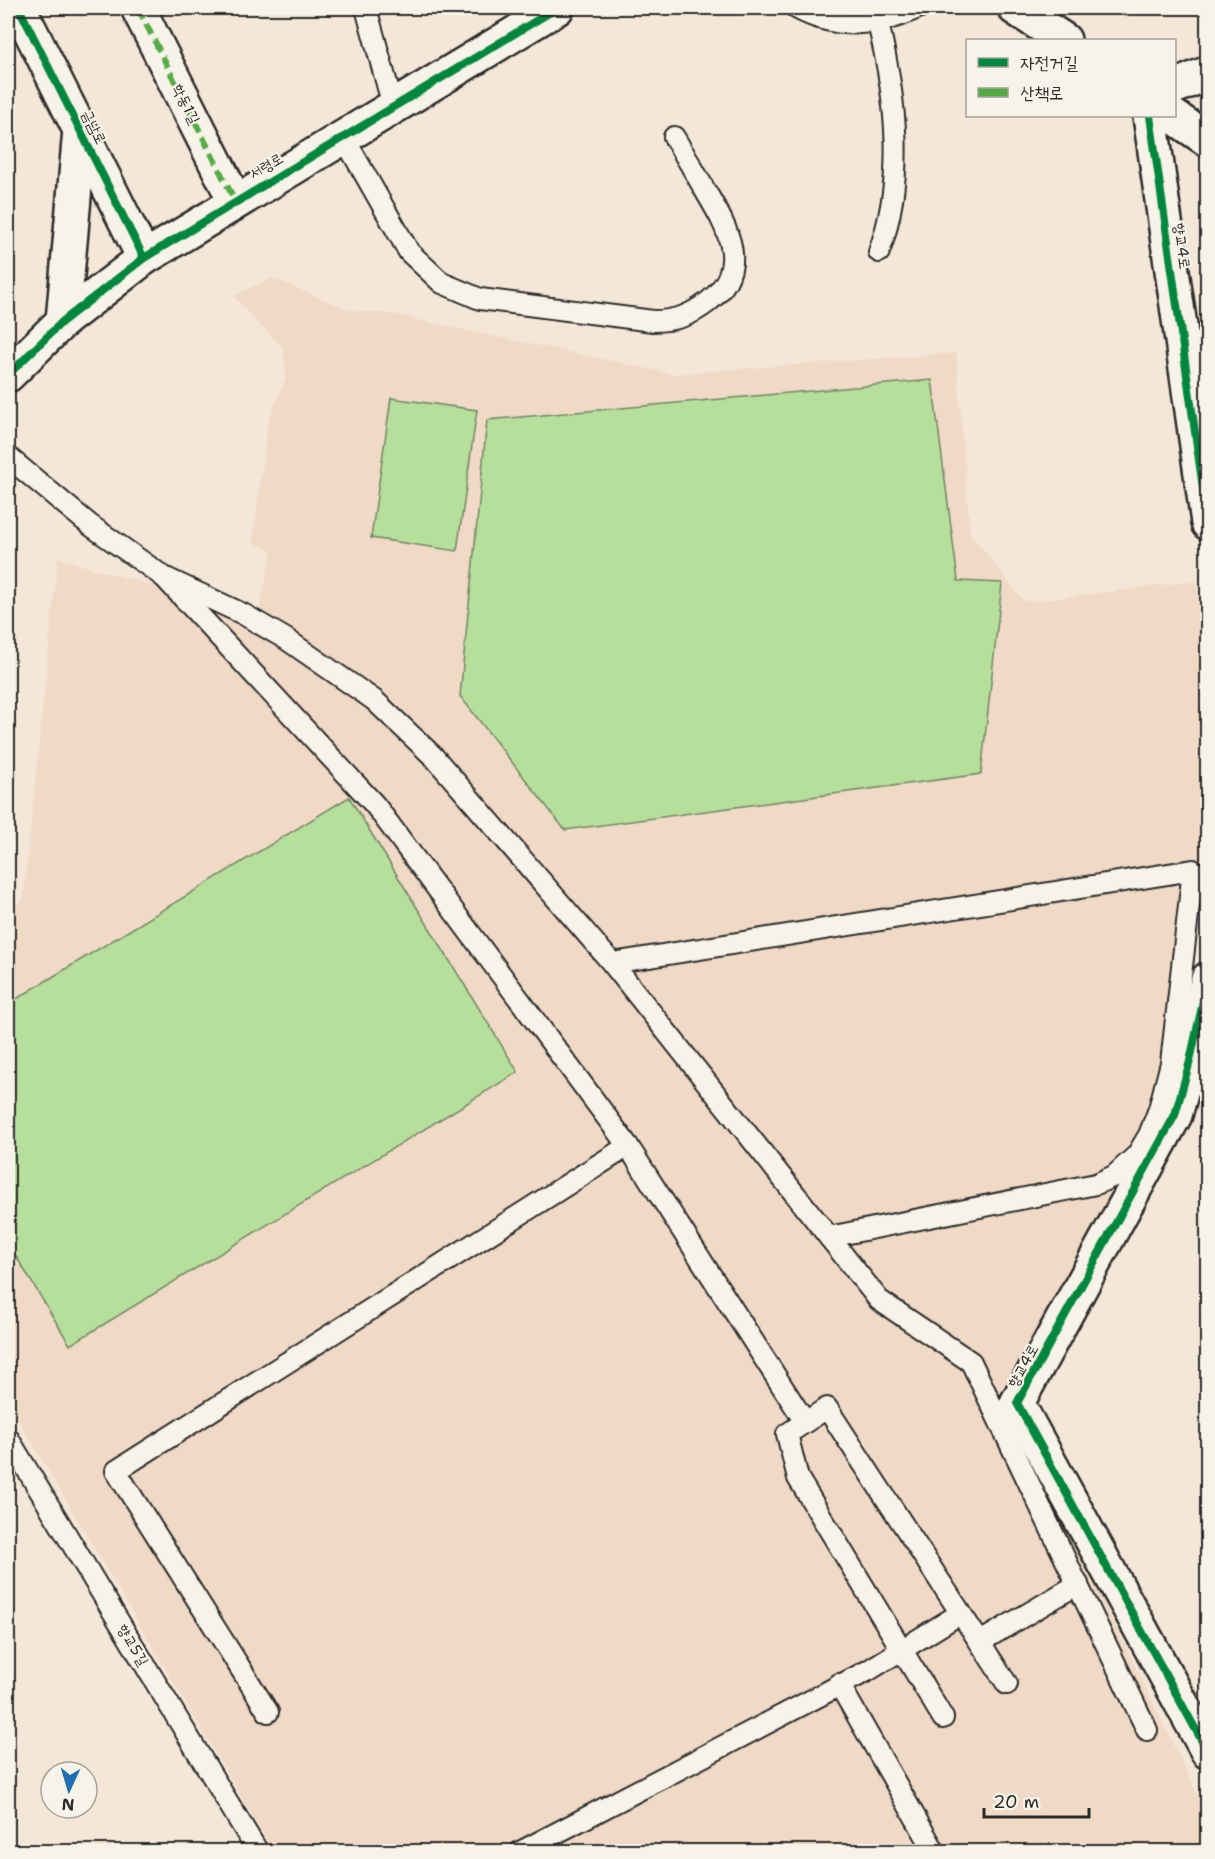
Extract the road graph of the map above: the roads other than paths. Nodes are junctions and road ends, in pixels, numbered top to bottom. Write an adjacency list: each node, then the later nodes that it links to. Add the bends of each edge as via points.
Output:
1 (19, 8): 15 (street, 금남로)
2 (138, 8): 19 (street, 학동1길)
3 (366, 8): 12 (lane)
4 (796, 8): 8 (lane, via 840,23)
5 (918, 8): 8 (lane)
6 (1016, 8): 9 (street)
7 (542, 11): 12 (street, 서령로)
8 (878, 22): 20 (lane, via 892,80 896,144 893,201)
9 (1062, 39)
10 (1208, 73): 11 (street)
11 (1176, 86)
12 (393, 106): 16 (street, 서령로)
13 (1150, 117): 25 (street, 향교4로)
14 (1174, 117): 18 (street)
15 (80, 128): 21 (street, 금남로); 22 (street)
16 (343, 136): 17 (lane, via 409,252 441,283 480,299 653,321 695,312 724,285 732,261 727,228); 19 (street, 서령로)
17 (674, 137)
18 (1208, 140)
19 (235, 201): 21 (street, 서령로)
20 (879, 252)
21 (144, 258): 22 (street, 서령로)
22 (63, 321): 23 (street, 서령로)
23 (10, 366)
24 (8, 457): 26 (lane, via 90,525)
25 (1208, 523)
26 (164, 577): 27 (lane, via 286,639 402,724); 29 (lane, via 375,805)
27 (612, 963): 30 (lane); 30 (lane, via 1194,870 1169,1075 1149,1135 1131,1162 1096,1184)
28 (1208, 979): 42 (street, 향교4로, via 1175,1115 1017,1403)
29 (628, 1146): 31 (lane); 39 (lane, via 116,1472)
30 (829, 1237): 33 (lane, via 879,1300 971,1362)
31 (805, 1422): 34 (lane, via 827,1408); 36 (lane, via 786,1434 798,1478)
32 (8, 1438): 43 (lane, 향교5길)
33 (1078, 1584): 35 (lane); 41 (lane)
34 (961, 1613): 35 (lane); 36 (lane)
35 (980, 1642): 38 (lane)
36 (902, 1649): 37 (lane); 40 (lane)
37 (839, 1684): 44 (lane); 45 (lane)
38 (1007, 1684)
39 (268, 1712)
40 (943, 1718)
41 (1148, 1730)
42 (1204, 1738)
43 (258, 1851)
44 (520, 1851)
45 (935, 1851)

